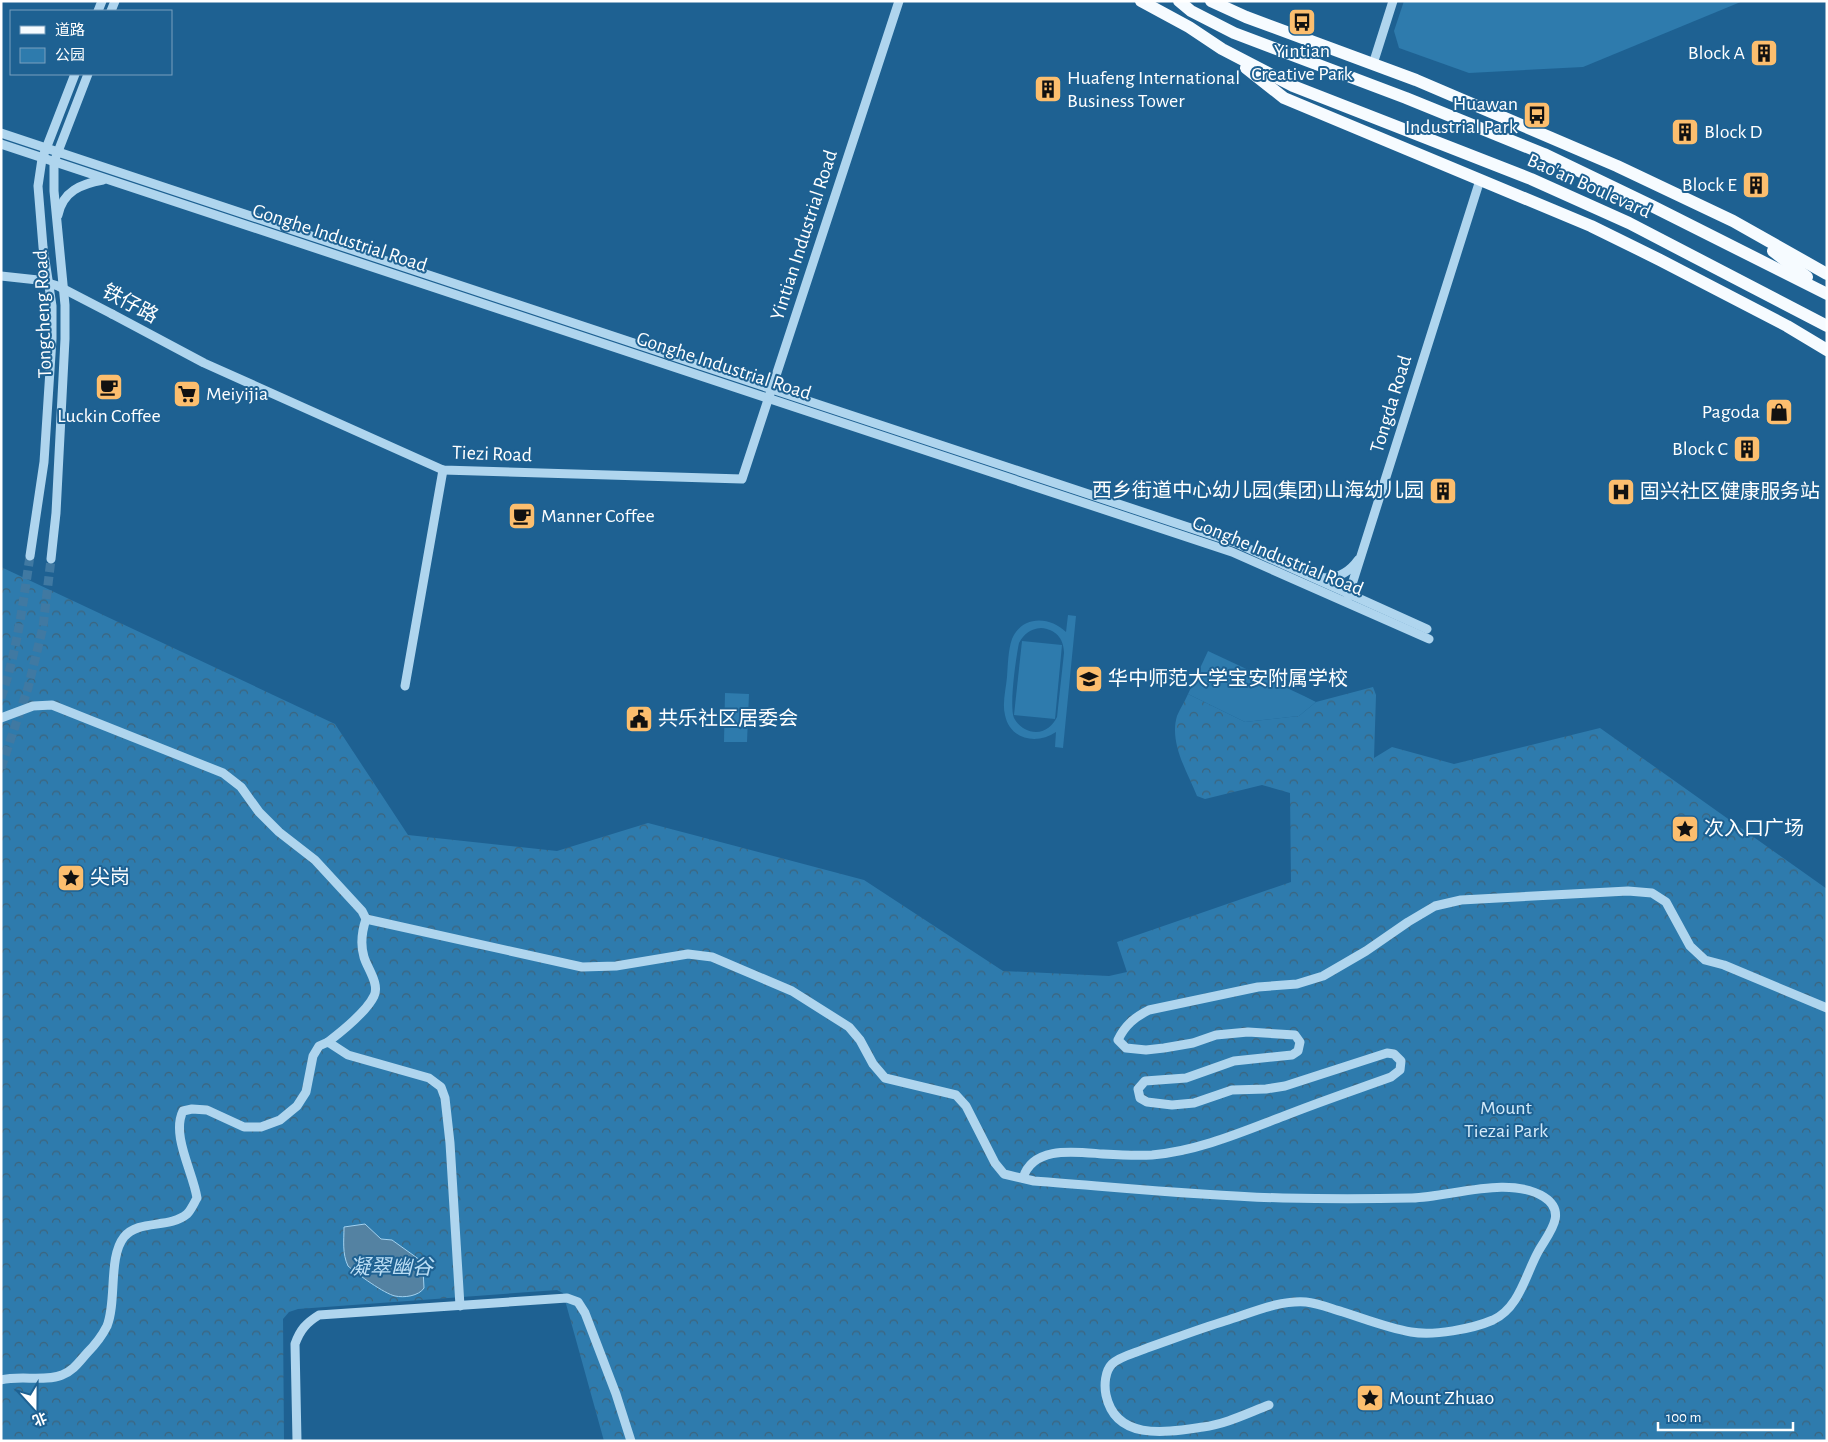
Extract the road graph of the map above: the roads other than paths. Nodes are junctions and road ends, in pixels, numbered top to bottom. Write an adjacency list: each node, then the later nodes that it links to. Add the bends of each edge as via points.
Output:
1 (899, 1): 28 (street, Yintian Industrial Road)
2 (1141, 1): 6 (main road, Bao'an Boulevard)
3 (1178, 1): 24 (main road, Bao'an Boulevard, via 1234,33 1544,154)
4 (1211, 1): 7 (main road)
5 (1393, 1): 7 (street)
6 (1222, 49): 17 (main road, via 1284,98); 21 (main road, Bao'an Boulevard, via 1292,86 1531,179)
7 (1372, 64): 20 (main road, via 1515,122)
8 (75, 75): 12 (street, Tongcheng Road)
9 (88, 75): 13 (street, Tongcheng Road)
10 (1, 133): 12 (street, Gonghe Industrial Road)
11 (1, 144): 14 (street, Gonghe Industrial Road)
12 (46, 149): 13 (street, Gonghe Industrial Road); 14 (street, Tongcheng Road)
13 (58, 153): 15 (street, Tongcheng Road); 28 (street, Gonghe Industrial Road)
14 (42, 158): 15 (street, Gonghe Industrial Road); 33 (street, Tongcheng Road, via 38,186 51,298 52,339 44,462)
15 (54, 162): 16 (street, Gonghe Industrial Road); 19 (street, Tongcheng Road)
16 (107, 180): 19 (street, via 72,190 59,208); 29 (street, Gonghe Industrial Road)
17 (1480, 180): 18 (main road); 32 (street, Tongda Road)
18 (1530, 201): 21 (main road); 26 (main road, via 1660,260)
19 (57, 220): 34 (street, Tongcheng Road, via 65,339)
20 (1734, 221): 22 (main road); 24 (main road)
21 (1629, 224): 25 (main road, Bao'an Boulevard)
22 (1827, 274)
23 (1, 276): 27 (street, 铁仔路, bridge, via 58,286)
24 (1827, 293)
25 (1827, 326)
26 (1827, 350)
27 (204, 363): 30 (street, Tiezi Road)
28 (772, 389): 29 (street, Yintian Industrial Road); 35 (street, Gonghe Industrial Road, via 1236,542)
29 (768, 399): 31 (street, Yintian Industrial Road); 36 (street, Gonghe Industrial Road, via 1232,552)
30 (443, 470): 31 (street, Tiezi Road); 39 (street)
31 (742, 479)
32 (1364, 546): 35 (street, via 1356,564 1341,575 1322,578); 36 (street, Tongda Road)
33 (30, 556)
34 (51, 560)
35 (1302, 572): 36 (street, Gonghe Industrial Road)
36 (1348, 598): 37 (street, Gonghe Industrial Road); 38 (street, Gonghe Industrial Road)
37 (1427, 629)
38 (1429, 639)
39 (405, 686)
40 (1, 718): 41 (street, via 33,706 52,705 223,773 241,787 279,832 315,860)
41 (366, 919): 43 (street, via 362,933 363,955 375,985 375,996); 44 (street, via 582,967 616,966 688,954 712,957 792,991 849,1027 885,1078 956,1095 966,1106 1004,1174)
42 (1827, 1008): 44 (street, via 1706,960 1690,946 1666,902 1652,893 1476,898 1447,903 1435,906 1323,976 1297,984 1258,987 1149,1010 1123,1029 1118,1040 1126,1048 1146,1050 1193,1043 1216,1035 1248,1032 1295,1035 1300,1042 1298,1051 1292,1055 1234,1061 1186,1078 1145,1081 1138,1089 1140,1098 1147,1102 1194,1103 1232,1090 1285,1086 1387,1053 1394,1054 1401,1061 1400,1070 1391,1077 1181,1151 1142,1155 1051,1154 1036,1161)
43 (328, 1042): 45 (street, via 348,1055 429,1078 441,1087 450,1143); 46 (street, via 319,1046 313,1056 306,1092 297,1106 280,1120 261,1127 244,1127 207,1110 183,1111 178,1131 197,1198 188,1213 176,1220 140,1227 125,1235 118,1246 108,1325 101,1338 72,1370 60,1376)
44 (1024, 1174): 47 (street, via 1053,1182 1283,1198 1416,1198 1492,1188 1524,1188 1546,1198 1555,1211 1555,1226 1539,1249 1507,1311 1492,1320 1434,1333 1412,1332 1307,1302 1274,1306 1125,1357 1111,1365 1105,1378 1111,1409 1129,1427 1144,1431 1165,1433 1212,1426)
45 (460, 1306): 48 (street, via 319,1315 307,1322 295,1344); 49 (street, via 567,1298 578,1302 616,1394)
46 (1, 1380)
47 (1269, 1405)
48 (297, 1441)
49 (631, 1441)

